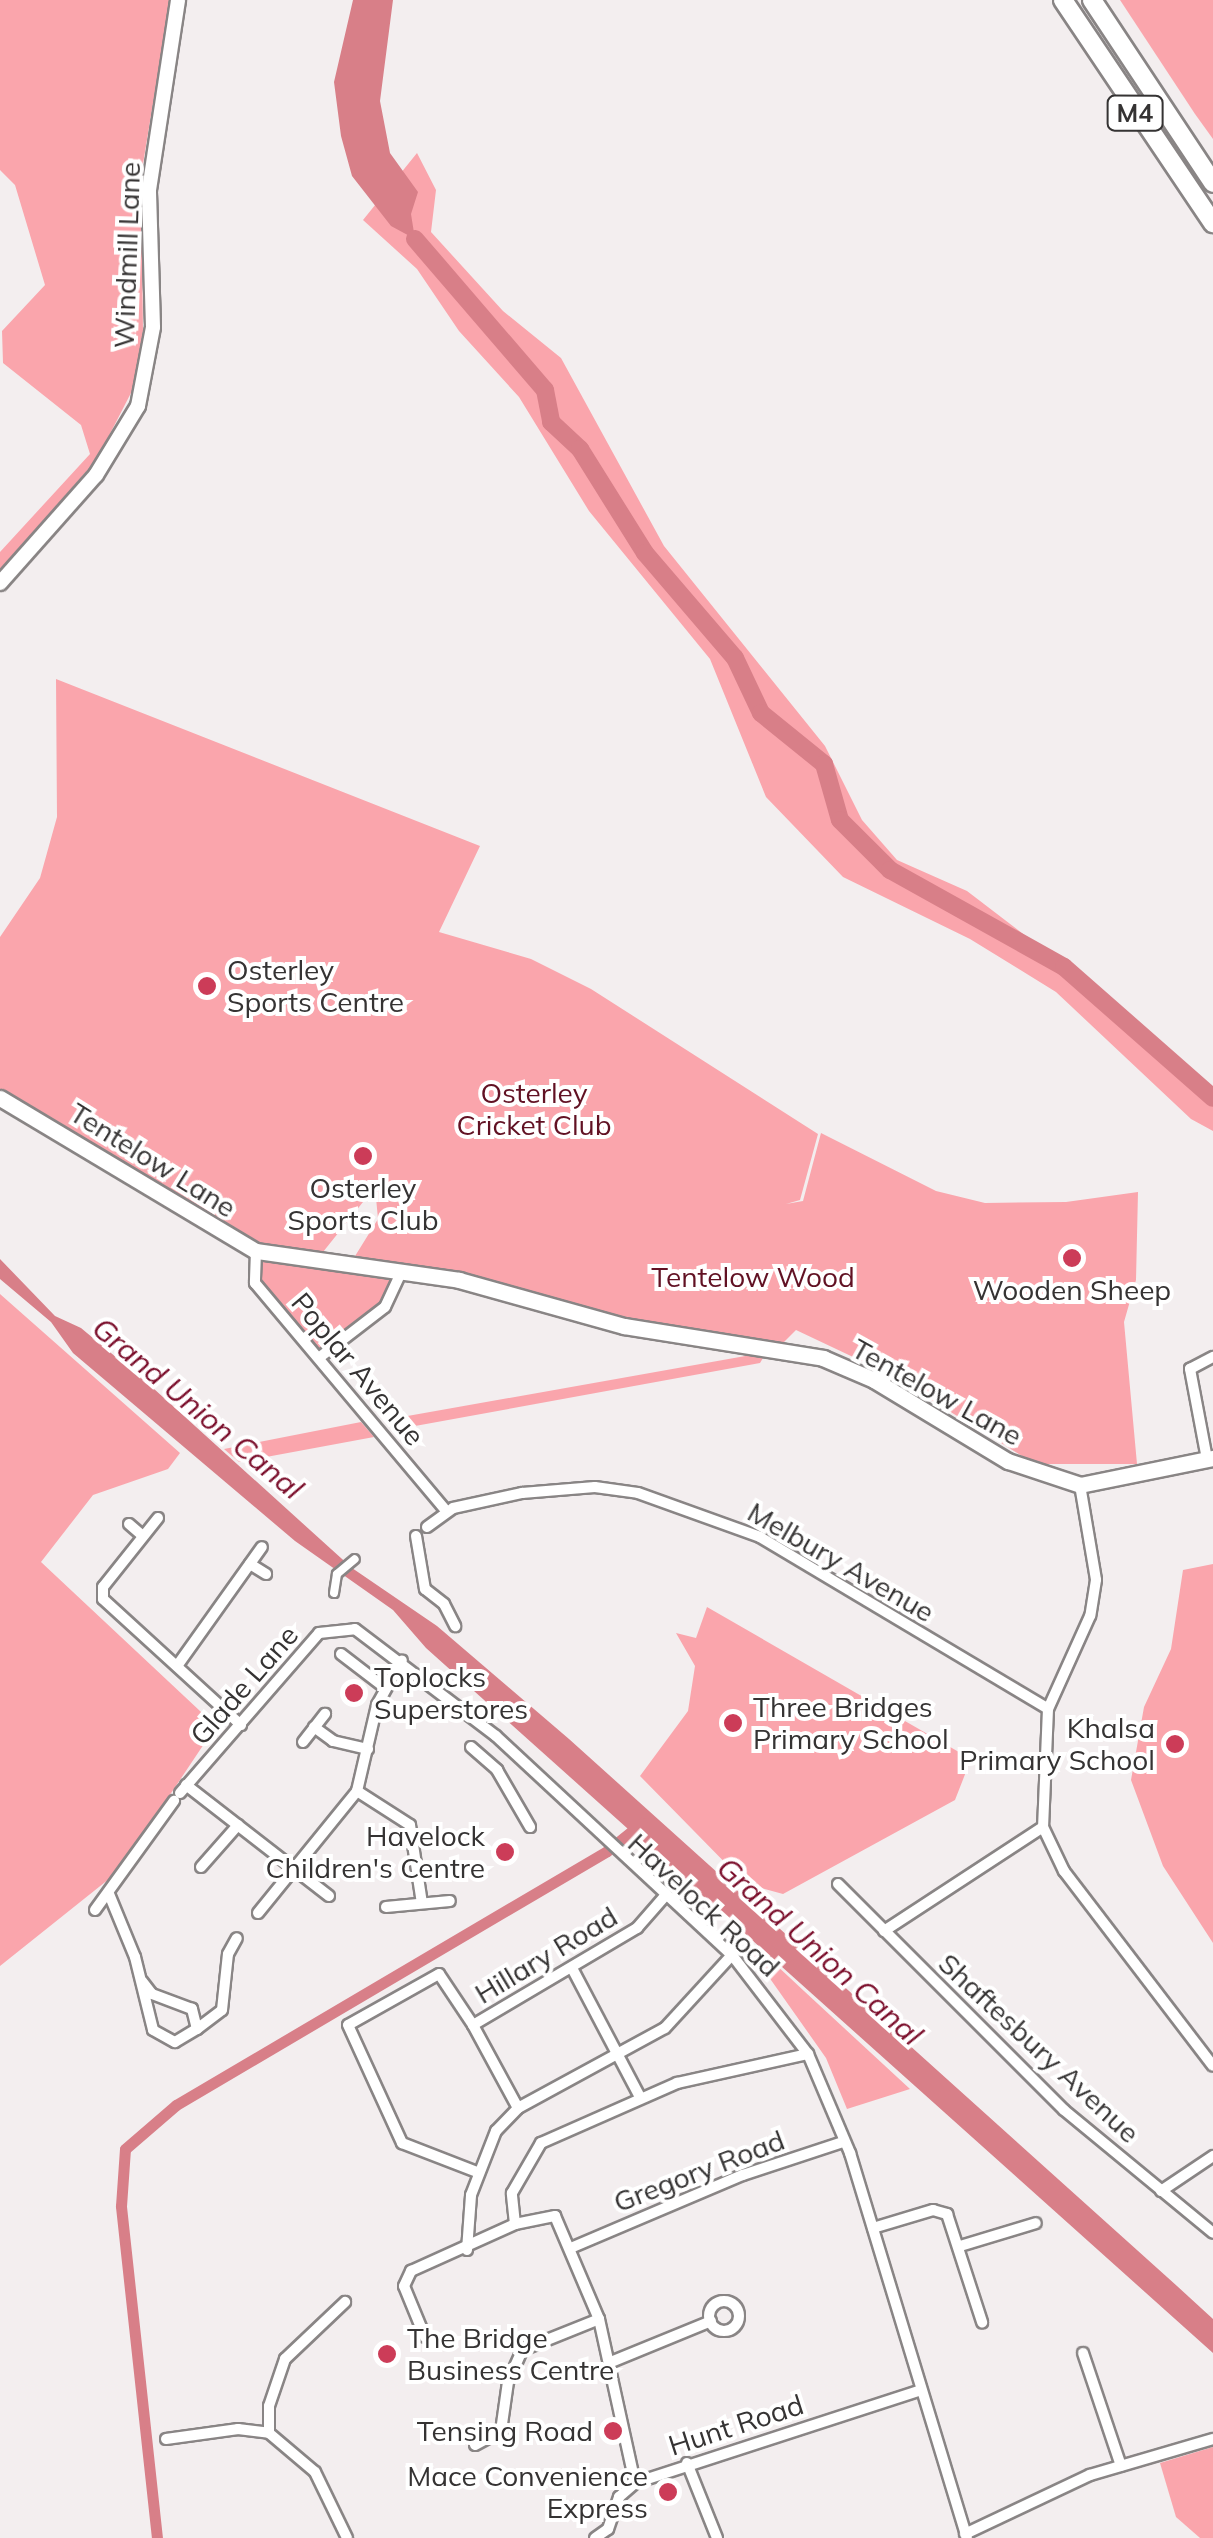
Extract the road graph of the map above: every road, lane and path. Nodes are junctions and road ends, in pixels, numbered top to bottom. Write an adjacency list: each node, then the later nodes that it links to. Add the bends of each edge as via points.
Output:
1 (178, 0): 6 (main road, Windmill Lane, via 149,190 153,327 138,406 96,476)
2 (1064, 0): 5 (highway, M4)
3 (1092, 0): 4 (highway, M4)
4 (1213, 183)
5 (1213, 223)
6 (0, 583)
7 (0, 1098): 8 (main road, Tentelow Lane)
8 (256, 1251): 9 (main road, Tentelow Lane); 10 (street, Poplar Avenue, via 256,1283)
9 (402, 1271): 10 (street, via 385,1307); 13 (main road, Tentelow Lane, via 624,1326 823,1358 874,1380 1008,1461)
10 (320, 1357): 14 (street, Poplar Avenue)
11 (1213, 1358): 12 (street, via 1190,1369)
12 (1210, 1459): 13 (main road)
13 (1080, 1485): 30 (street, via 1096,1580 1090,1616)
14 (446, 1511): 17 (street, Melbury Avenue); 30 (street, Melbury Avenue, via 522,1493 596,1487 696,1510 760,1536)
15 (158, 1518): 18 (street)
16 (130, 1524): 18 (street)
17 (427, 1527)
18 (143, 1536): 28 (street, via 104,1587 103,1599)
19 (416, 1536): 25 (street, via 424,1588 444,1604)
20 (262, 1547): 22 (street)
21 (355, 1559): 24 (street, via 337,1574)
22 (250, 1564): 23 (street); 28 (street)
23 (266, 1574)
24 (334, 1593)
25 (455, 1626)
26 (341, 1654): 29 (street)
27 (402, 1660): 29 (street); 32 (street, Glade Lane, via 355,1629 326,1628); 34 (street, Havelock Road)
28 (178, 1666): 32 (street)
29 (384, 1687): 36 (street)
30 (1048, 1710): 41 (street)
31 (325, 1714): 33 (street)
32 (241, 1725): 38 (street, Glade Lane)
33 (314, 1728): 35 (street); 36 (street, via 332,1741)
34 (496, 1736): 40 (street, via 475,1751 497,1770); 47 (street, Havelock Road)
35 (303, 1742)
36 (368, 1749): 37 (street)
37 (357, 1791): 43 (street); 49 (street, via 410,1826)
38 (180, 1793): 39 (street); 45 (street, Glade Lane)
39 (238, 1825): 42 (street); 43 (street)
40 (530, 1827)
41 (1042, 1827): 53 (street); 64 (street, via 1064,1871)
42 (201, 1867)
43 (296, 1873): 46 (street); 52 (street)
44 (838, 1884): 53 (street, Shaftesbury Avenue)
45 (109, 1894): 51 (street, Glade Lane); 57 (street)
46 (329, 1896)
47 (665, 1896): 55 (street, Havelock Road); 56 (street, Hillary Road, via 636,1928)
48 (450, 1900): 49 (street)
49 (422, 1904): 50 (street)
50 (386, 1907)
51 (95, 1910)
52 (258, 1913)
53 (884, 1930): 70 (street, Shaftesbury Avenue, via 1064,2110)
54 (237, 1938): 59 (street)
55 (732, 1955): 62 (street, Havelock Road); 63 (street, via 678,2016)
56 (572, 1968): 60 (street, Hillary Road); 63 (street)
57 (142, 1981): 58 (street, via 152,1994); 61 (street, via 158,2038 175,2042)
58 (192, 2009): 59 (street); 61 (street)
59 (218, 2014): 61 (street)
60 (472, 2025): 66 (street, Hillary Road); 69 (street, via 439,1974 350,2029 402,2143)
61 (197, 2029)
62 (808, 2054): 65 (street); 67 (street, Havelock Road)
63 (620, 2058): 65 (street); 66 (street)
64 (1213, 2066)
65 (639, 2095): 72 (street, via 541,2143 512,2193)
66 (518, 2108): 69 (street, via 490,2140)
67 (843, 2142): 73 (street, Havelock Road); 76 (street, Gregory Road, via 743,2174)
68 (1213, 2156): 70 (street)
69 (477, 2172): 77 (street)
70 (1161, 2191): 74 (street, Shaftesbury Avenue)
71 (1036, 2223): 75 (street)
72 (515, 2224): 76 (street, via 555,2216); 77 (street)
73 (873, 2228): 75 (street, via 933,2210 947,2214); 85 (street, Havelock Road)
74 (1213, 2233)
75 (960, 2246): 79 (street, via 982,2319)
76 (573, 2247): 80 (street)
77 (468, 2250): 82 (street, via 407,2275 406,2293)
78 (345, 2302): 86 (street, via 285,2359 269,2406)
79 (994, 2312)
80 (600, 2320): 84 (street); 89 (street, via 522,2350 508,2382 501,2432)
81 (711, 2321): 84 (street)
82 (425, 2337)
83 (1083, 2354): 91 (street)
84 (611, 2362): 92 (street)
85 (921, 2390): 90 (street, Hunt Road); 93 (street, Havelock Road)
86 (270, 2434): 87 (street, via 238,2429); 94 (street, via 315,2472)
87 (170, 2439)
88 (1213, 2439): 91 (street)
89 (475, 2445)
90 (687, 2463): 92 (street, Hunt Road); 96 (street)
91 (1121, 2466): 93 (street)
92 (635, 2484): 95 (street)
93 (966, 2536)
94 (346, 2538)
95 (595, 2538)
96 (716, 2538)

